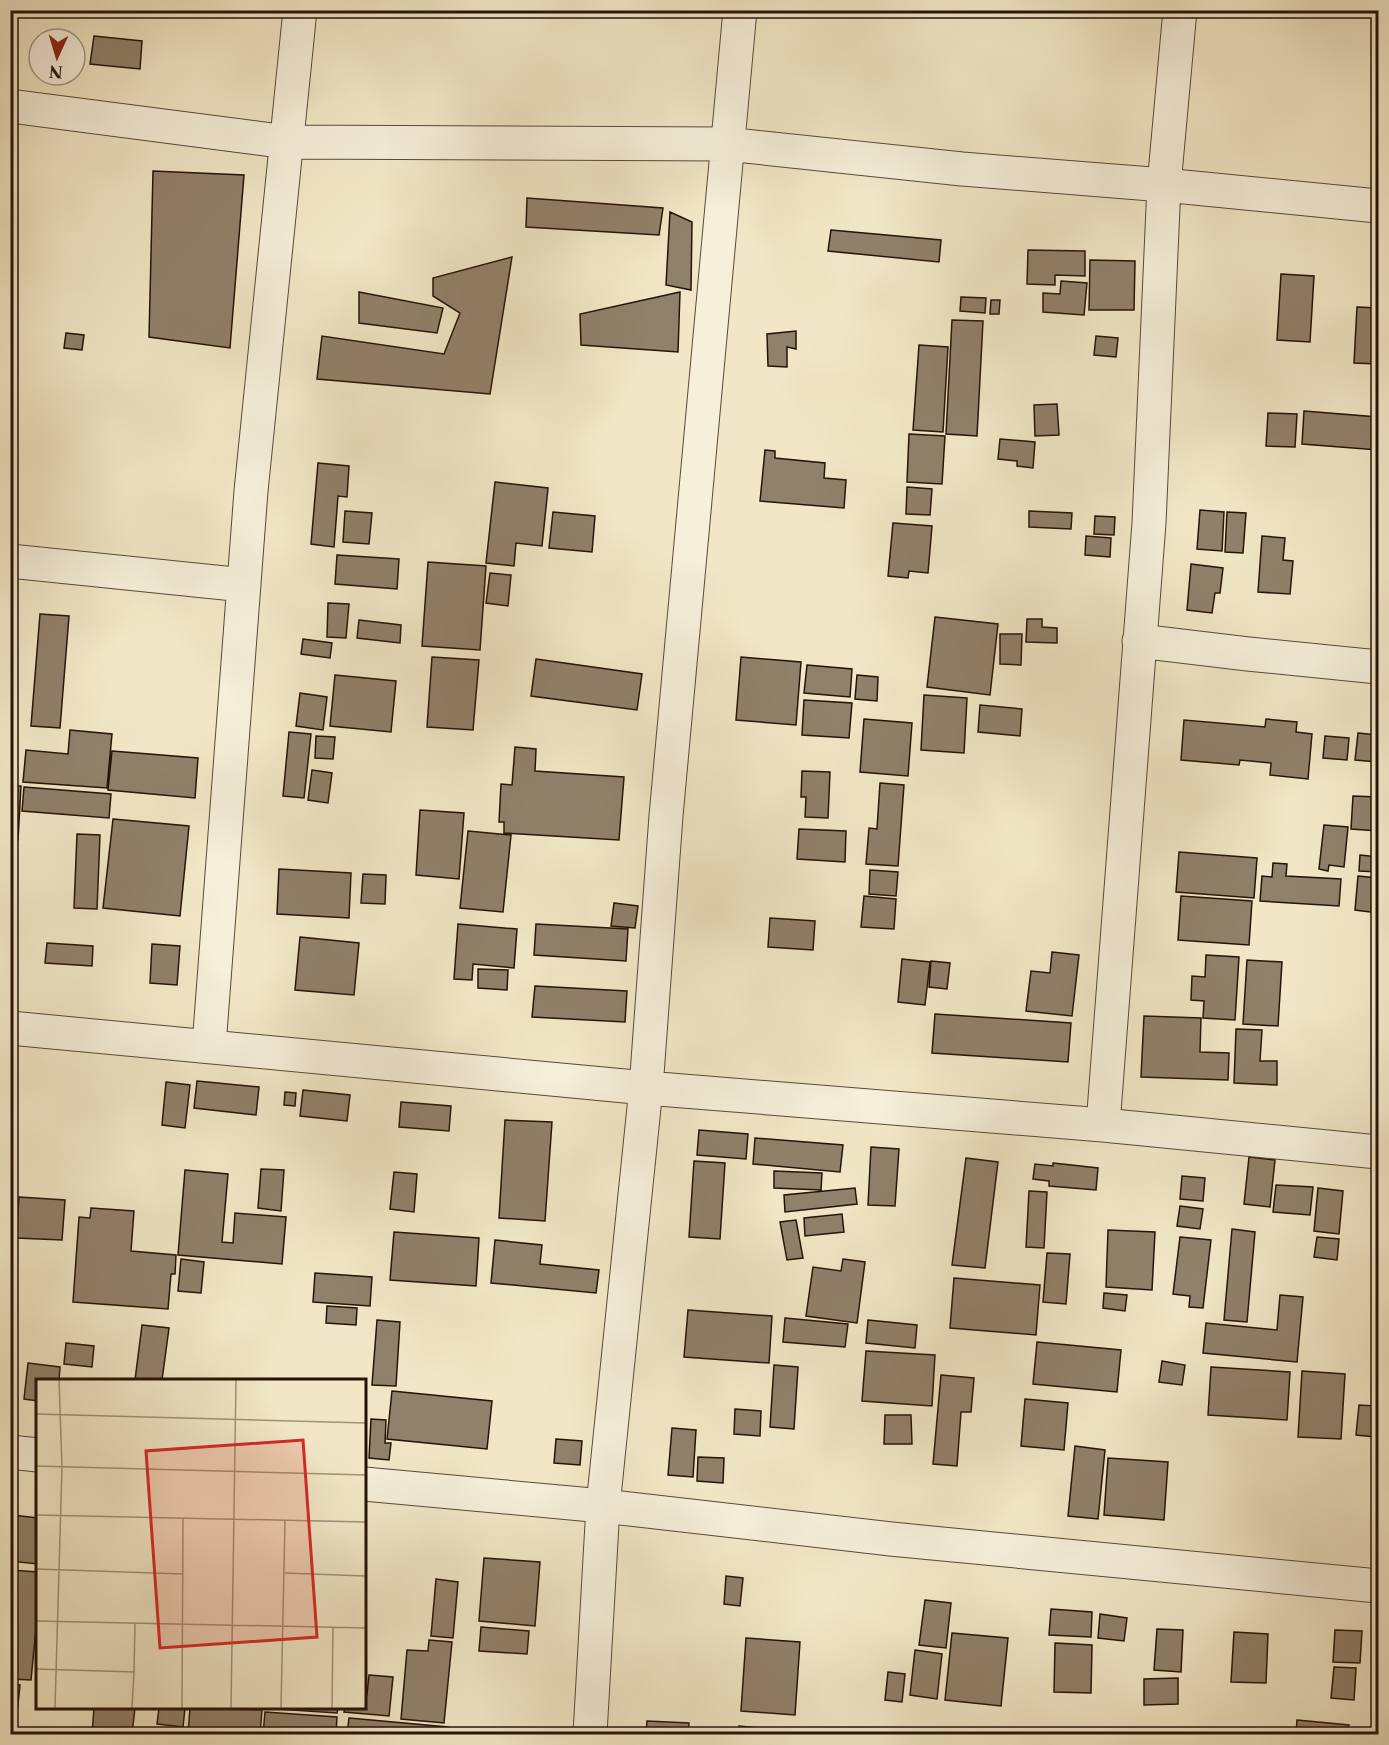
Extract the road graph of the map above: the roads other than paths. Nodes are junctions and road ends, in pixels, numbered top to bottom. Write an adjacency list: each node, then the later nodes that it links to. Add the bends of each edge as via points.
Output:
1 (300, 10): 5 (street)
2 (740, 10): 6 (street)
3 (1180, 10): 7 (street)
4 (10, 106): 5 (street)
5 (288, 142): 6 (street); 10 (street)
6 (726, 144): 7 (street); 15 (street, via 666,816)
7 (1164, 185): 8 (street); 11 (street, via 1149,523)
8 (1378, 206)
9 (10, 561): 10 (street)
10 (244, 585): 14 (street)
11 (1139, 641): 12 (street); 16 (street)
12 (1378, 667)
13 (10, 1028): 14 (street)
14 (209, 1046): 15 (street)
15 (646, 1088): 16 (street); 21 (street)
16 (1103, 1125): 17 (street)
17 (1378, 1152)
18 (10, 1452): 19 (street)
19 (36, 1455)
20 (366, 1484): 21 (street)
21 (603, 1506): 22 (street, via 891,1539); 23 (street)
22 (1378, 1586)
23 (590, 1734)

